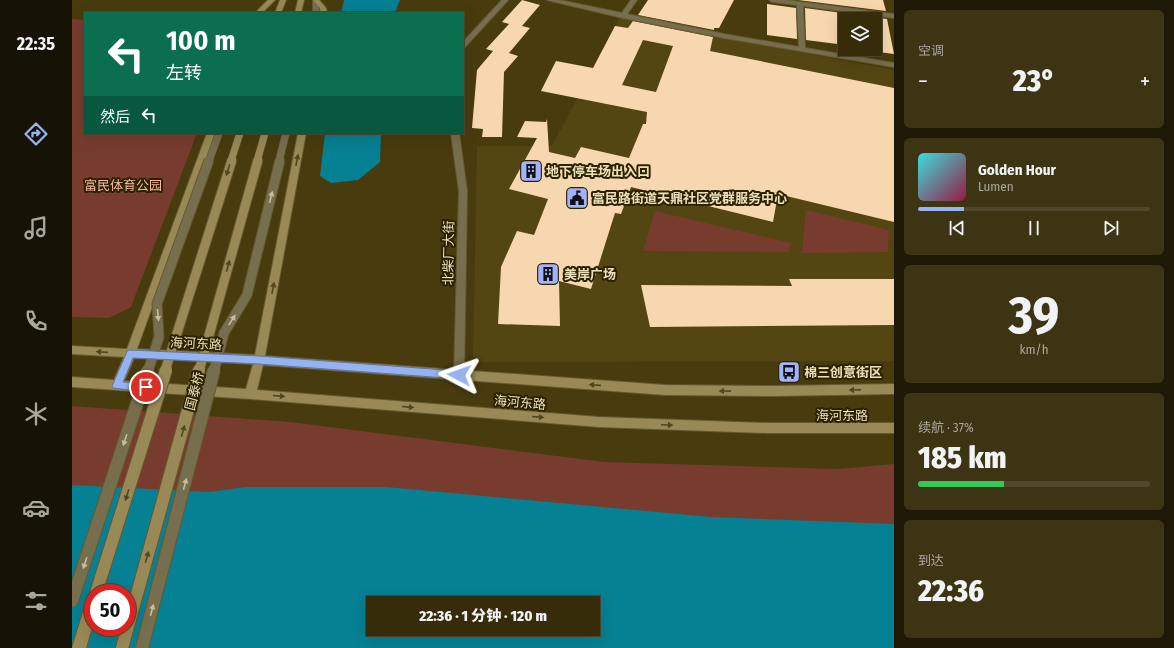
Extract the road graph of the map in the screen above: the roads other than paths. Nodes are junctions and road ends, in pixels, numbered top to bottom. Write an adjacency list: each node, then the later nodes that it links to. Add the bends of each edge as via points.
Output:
1 (272, 0): 10 (main road)
2 (283, 0): 13 (main road)
3 (301, 0): 14 (main road)
4 (316, 0): 15 (street); 16 (main road)
5 (505, 0): 19 (street)
6 (550, 0): 17 (street)
7 (634, 0): 17 (street)
8 (772, 0): 9 (street)
9 (800, 4): 18 (street); 20 (street)
10 (265, 6): 11 (main road); 12 (street)
11 (259, 12)
12 (262, 12)
13 (278, 12)
14 (298, 12)
15 (316, 12)
16 (324, 12)
17 (623, 16): 20 (street)
18 (894, 16)
19 (464, 45)
20 (802, 50): 21 (street)
21 (894, 65)
22 (211, 134): 30 (main road)
23 (219, 134): 39 (street, one-way to 39, bridge, via 157,304 159,337)
24 (240, 134): 38 (main road, one-way to 38, bridge)
25 (265, 134): 42 (main road, 国泰桥, one-way to 25, bridge)
26 (286, 134): 43 (street, one-way to 26, bridge, via 224,333 247,295)
27 (302, 134): 31 (main road, one-way to 27)
28 (455, 134): 32 (street, 北柴厂大街, via 463,191)
29 (72, 350): 30 (main road, 海河东路, one-way to 29)
30 (130, 354): 31 (main road, 海河东路); 34 (main road)
31 (259, 360): 32 (main road, 海河东路); 36 (main road)
32 (459, 375): 35 (main road, 海河东路, one-way to 32, via 665,390)
33 (72, 382): 34 (main road, 海河东路)
34 (117, 386): 36 (main road, 海河东路)
35 (894, 389)
36 (250, 394): 37 (main road, 海河东路, one-way to 37, via 599,422 767,428)
37 (894, 428)
38 (99, 584)
39 (72, 601)
40 (84, 632): 41 (main road)
41 (79, 648)
42 (122, 648)
43 (142, 648)

